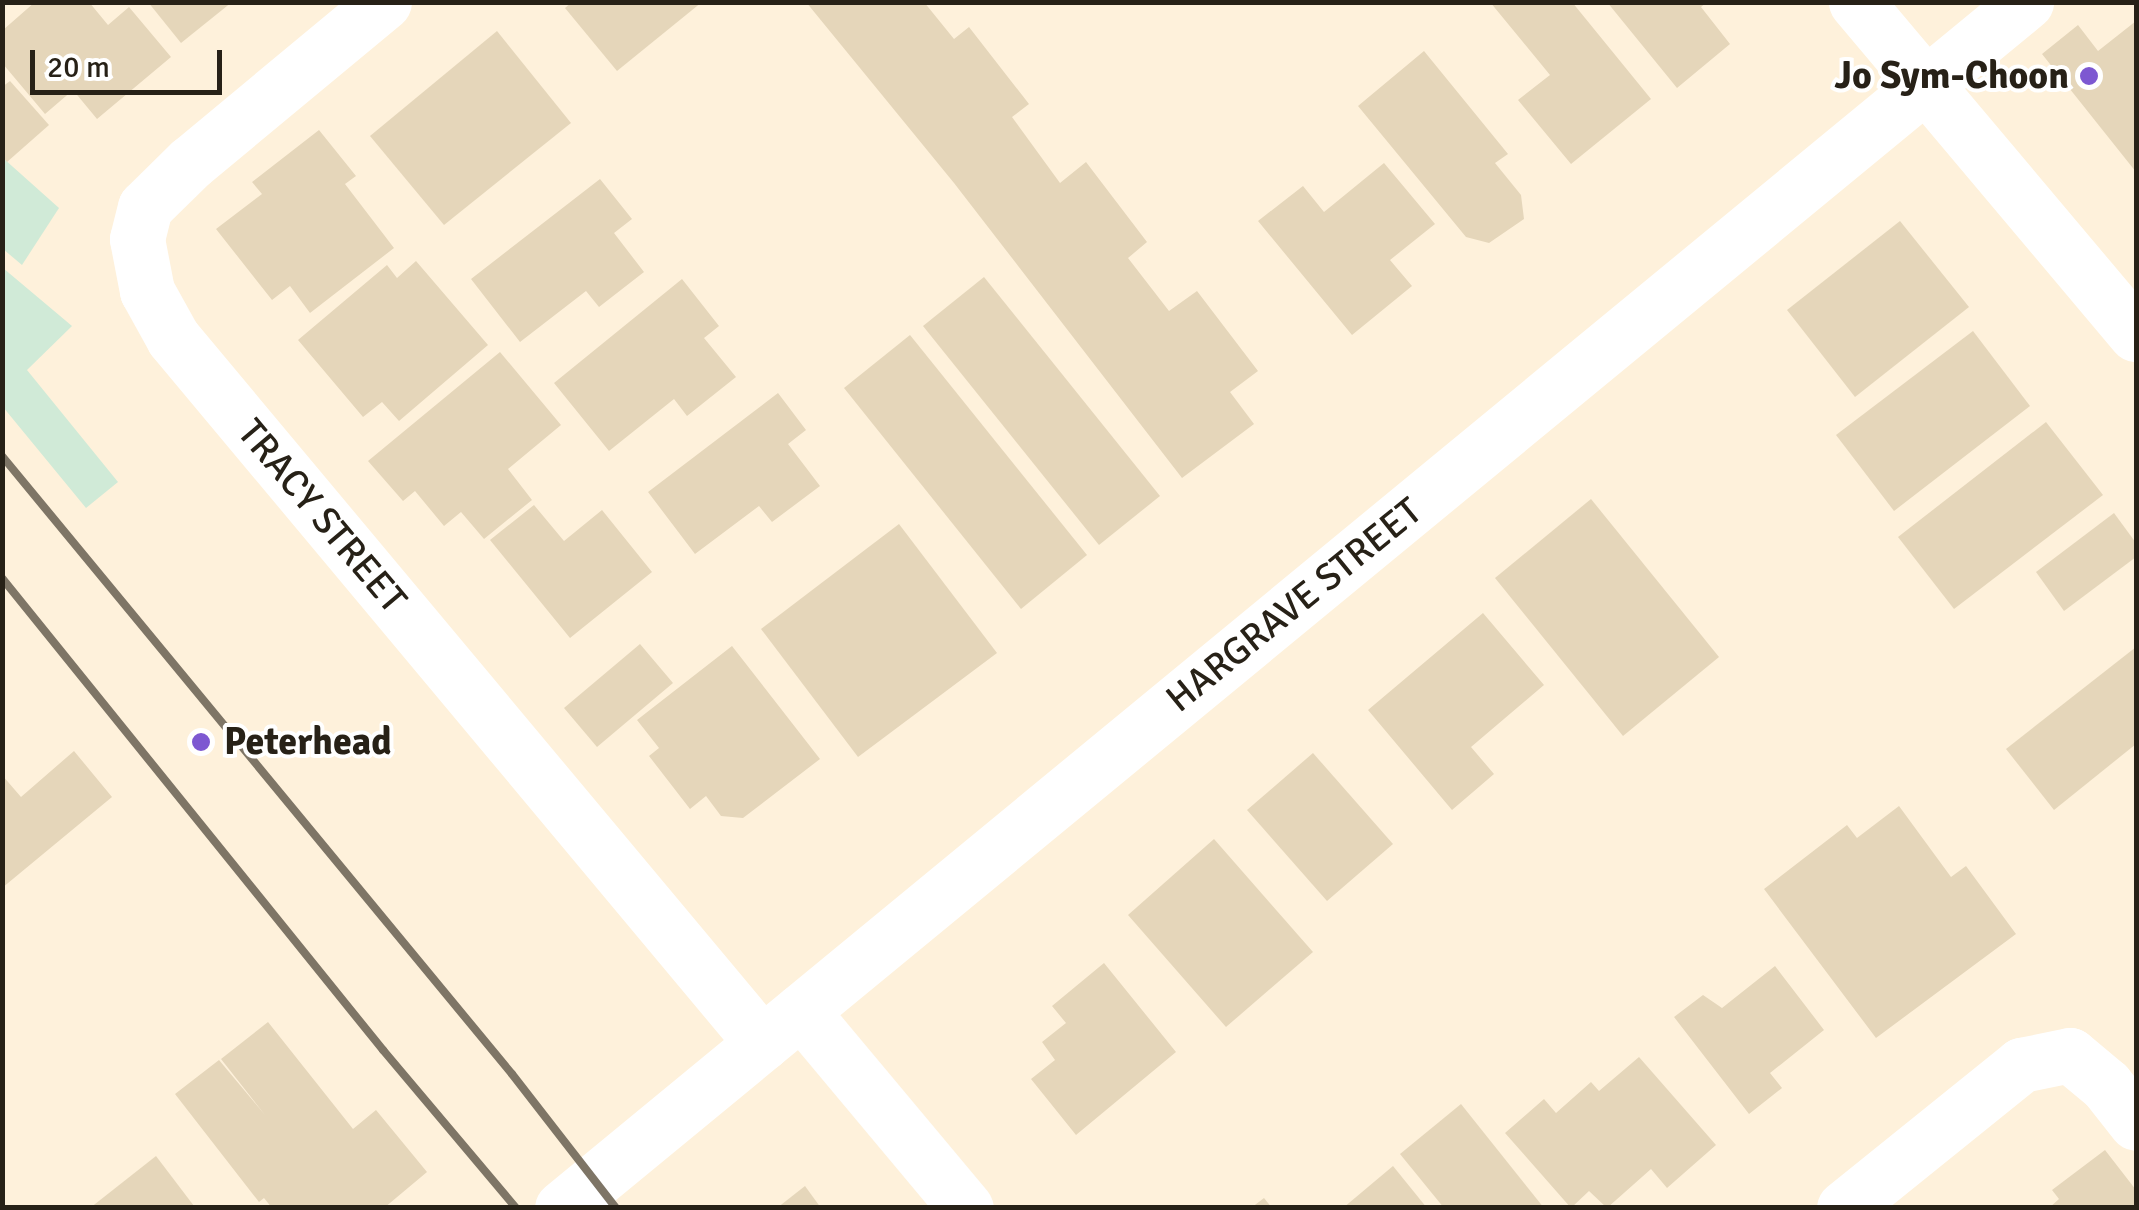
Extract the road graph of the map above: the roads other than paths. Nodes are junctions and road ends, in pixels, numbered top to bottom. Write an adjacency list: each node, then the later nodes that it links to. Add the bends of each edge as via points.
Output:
1 (384, 2): 6 (street, TRACY STREET, via 145,207 138,239 147,290 173,338)
2 (1856, 2): 4 (street)
3 (2026, 2): 4 (street, HARGRAVE STREET)
4 (1924, 86): 5 (street); 6 (street, HARGRAVE STREET)
5 (2136, 334)
6 (781, 1027): 8 (street, HARGRAVE STREET); 9 (street, TRACY STREET)
7 (2136, 1123): 10 (street, via 2070,1055 2020,1065)
8 (562, 1208)
9 (966, 1208)
10 (1844, 1208)

